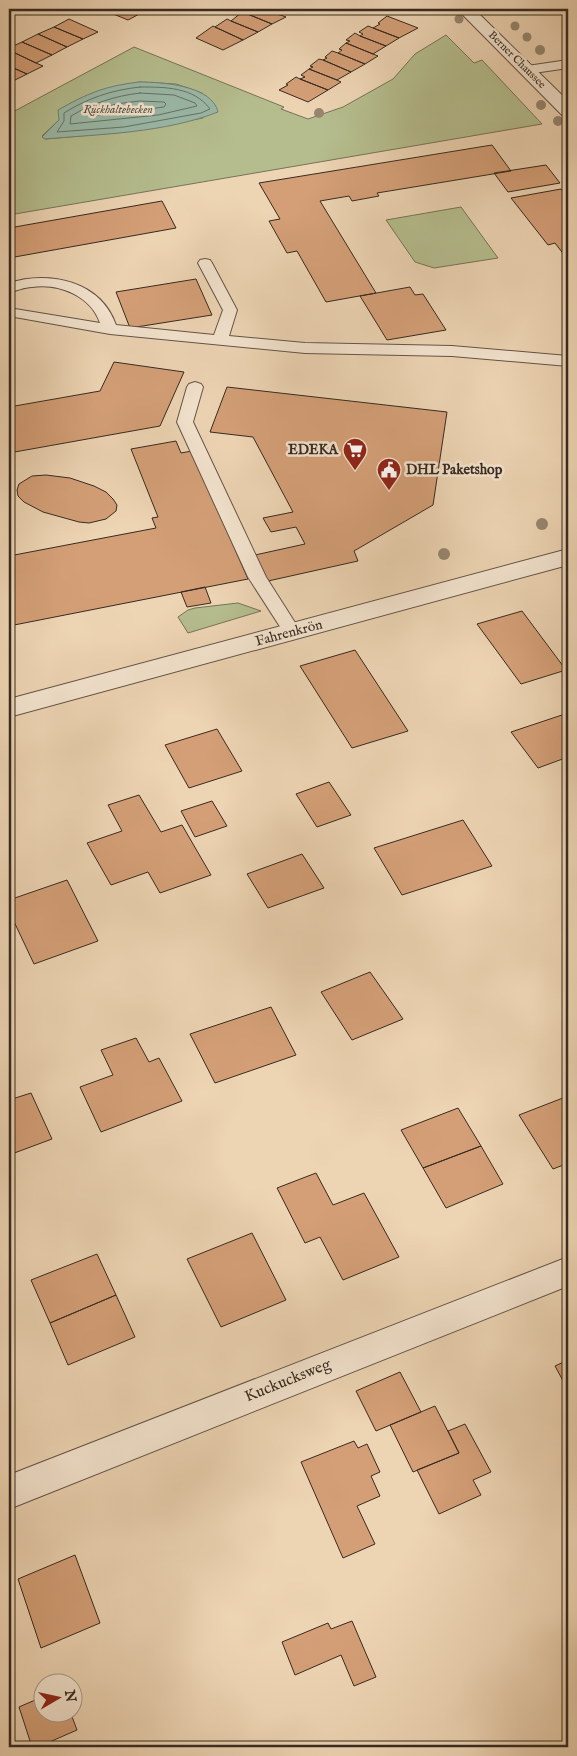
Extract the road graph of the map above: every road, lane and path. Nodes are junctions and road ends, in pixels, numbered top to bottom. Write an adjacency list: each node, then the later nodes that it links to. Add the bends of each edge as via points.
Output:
1 (466, 9): 3 (street, Berner Chaussee)
2 (568, 64): 3 (lane)
3 (527, 70): 4 (street, Berner Chaussee)
4 (568, 111)
5 (205, 263): 9 (lane, via 230,310)
6 (9, 288): 8 (lane, via 21,283 49,281 81,292 102,309)
7 (9, 312): 8 (lane)
8 (110, 329): 9 (lane)
9 (220, 340): 10 (lane, via 305,348 452,351)
10 (568, 361)
11 (195, 387): 13 (lane, via 184,422 258,577)
12 (568, 557): 13 (street, Fahrenkrön)
13 (292, 632): 14 (street, Fahrenkrön)
14 (9, 708)
15 (568, 1271): 16 (street, Kuckucksweg)
16 (9, 1492)

